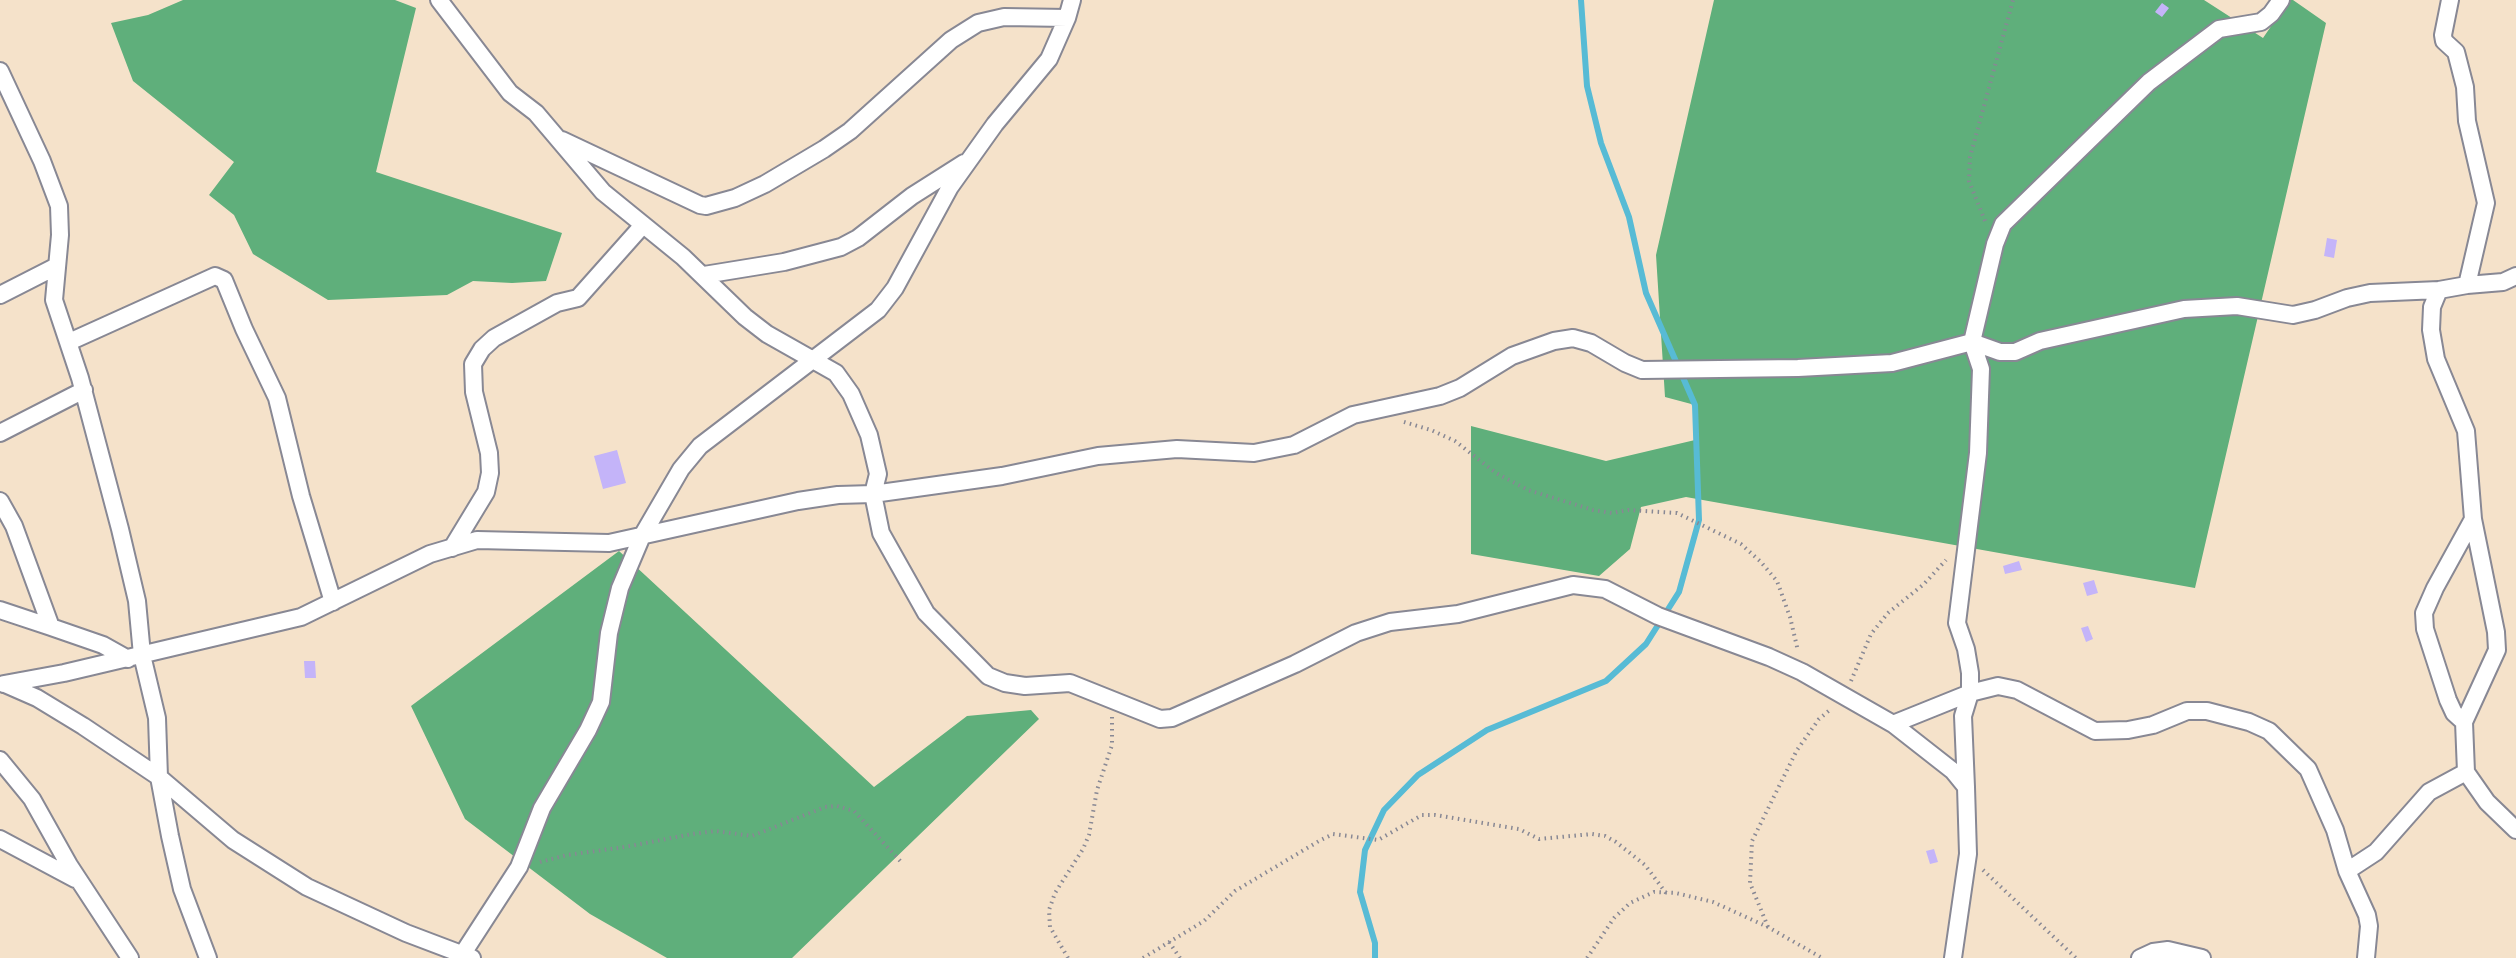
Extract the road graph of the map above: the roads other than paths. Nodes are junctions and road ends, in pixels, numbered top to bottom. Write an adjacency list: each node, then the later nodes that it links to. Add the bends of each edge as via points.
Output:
1 (439, 0): 7 (street, via 510,93 536,113)
2 (1072, 0): 5 (street)
3 (2281, 0): 17 (street, via 2261,22 2219,29 2149,82 2003,224)
4 (2450, 0): 13 (street, via 2444,41 2455,49 2465,87 2467,121 2486,203)
5 (1067, 18): 7 (street, via 1004,17 978,23 951,40 824,150 755,189 706,206); 8 (street, via 1049,59)
6 (0, 71): 10 (street, via 59,206)
7 (556, 137): 9 (street, via 603,192)
8 (969, 160): 11 (street, via 930,183 841,248 784,262); 18 (street, via 895,288 878,310)
9 (643, 225): 11 (street); 25 (street, via 578,298 557,303 494,338 472,364 490,473 486,492)
10 (57, 266): 15 (street); 16 (street, via 54,300)
11 (704, 274): 18 (street, via 760,329)
12 (2516, 276): 13 (street, via 2503,282)
13 (2467, 285): 14 (street)
14 (2439, 290): 17 (street, via 2370,293 2293,315 2237,306 2184,309 2040,341 2015,352 2000,352); 23 (street, via 2432,307 2431,330 2436,358 2466,431)
15 (0, 295)
16 (69, 342): 19 (street); 26 (street, via 215,276 224,280 277,398)
17 (1972, 342): 21 (street, via 1892,363 1642,370 1591,343 1573,338 1512,356 1440,396 1353,415 1293,445 1254,453 1177,449 1098,456 1002,476); 31 (street, via 1981,369 1978,453 1958,623 1966,649)
18 (813, 361): 21 (street, via 836,373 851,394 869,435 878,474); 24 (street, via 700,446 681,469)
19 (84, 390): 20 (street); 29 (street, via 137,601)
20 (0, 434)
21 (873, 494): 24 (street, via 798,501); 33 (street, via 881,532 926,614 988,676 1025,686 1070,683 1160,719 1172,718 1356,633 1390,622 1458,614 1573,585 1605,589 1658,616 1769,657)
22 (0, 501): 28 (street, via 14,526)
23 (2474, 519): 32 (street, via 2497,650); 32 (street, via 2424,613 2425,629 2448,700)
24 (642, 536): 25 (street, via 609,543 477,540); 42 (street, via 620,588 609,633 601,702 542,808 519,867)
25 (452, 548): 26 (street, via 430,554)
26 (333, 602): 29 (street, via 301,618)
27 (0, 610): 28 (street)
28 (51, 627): 29 (street)
29 (135, 657): 30 (street); 36 (street, via 157,718)
30 (2, 683): 36 (street, via 84,726)
31 (1970, 693): 33 (street); 37 (street, via 1963,716); 40 (street, via 1998,686 2017,690 2095,731 2128,730 2187,711 2207,711 2269,731 2308,769 2335,830)
32 (2464, 722): 35 (street)
33 (1893, 724): 37 (street, via 1953,771)
34 (0, 760): 41 (street, via 32,799)
35 (2466, 772): 38 (street, via 2487,802); 40 (street, via 2429,792 2376,852)
36 (159, 777): 42 (street, via 233,840 307,887); 44 (street, via 182,889)
37 (1965, 787): 45 (street, via 1968,854)
38 (2516, 830)
39 (0, 839): 41 (street)
40 (2347, 871): 48 (street, via 2367,915)
41 (79, 880): 43 (street)
42 (464, 957)
43 (130, 958)
44 (208, 958)
45 (1953, 958)
46 (2140, 958): 47 (street, via 2168,950)
47 (2202, 958)
48 (2366, 958)

